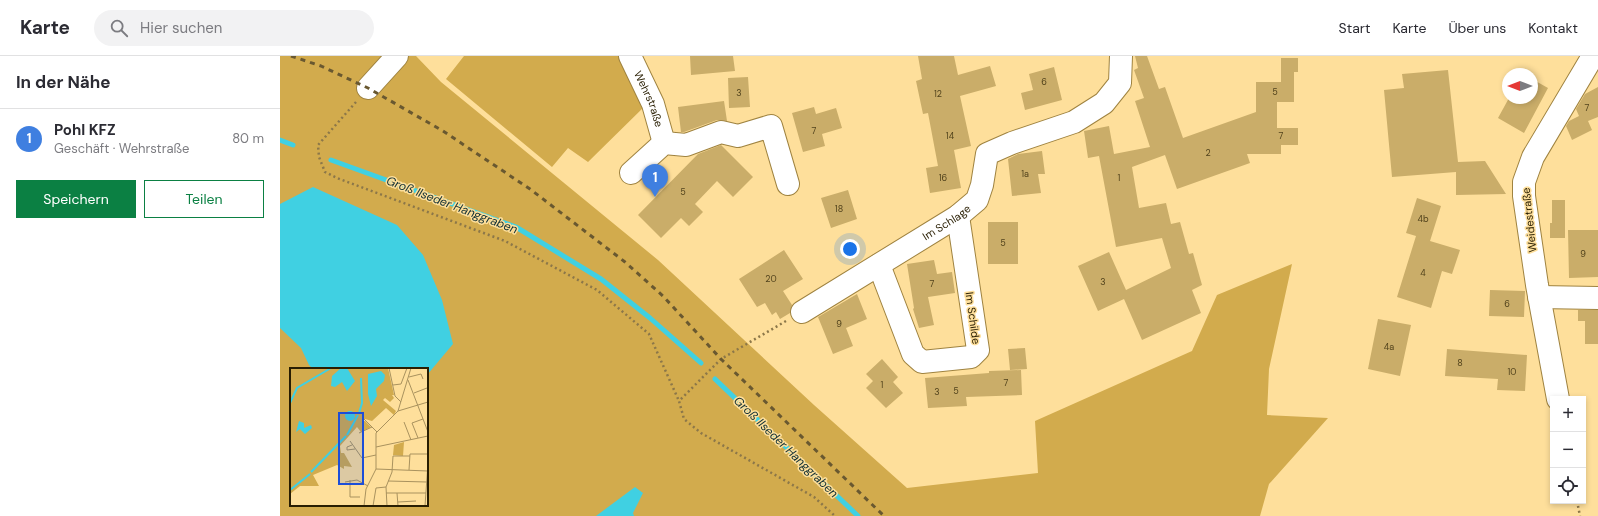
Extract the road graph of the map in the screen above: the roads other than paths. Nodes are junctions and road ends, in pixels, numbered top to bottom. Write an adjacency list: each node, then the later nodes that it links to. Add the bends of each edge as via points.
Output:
1 (397, 56): 5 (street)
2 (630, 56): 6 (street, Wehrstraße, via 653,104)
3 (1121, 56): 9 (street, Im Schlage, via 1120,83 1104,103 1074,122 987,154 977,200)
4 (1593, 56): 11 (street, Weidestraße, via 1533,157 1524,182)
5 (368, 88)
6 (664, 143): 7 (street, Wehrstraße); 8 (street, Wehrstraße, via 686,144 721,132 738,136 771,126)
7 (632, 173)
8 (788, 184)
9 (958, 216): 10 (street, Im Schlage); 10 (street, Im Schilde, via 978,350 971,357 922,362 913,354)
10 (879, 265): 13 (street, Im Schlage)
11 (1539, 297): 12 (street); 14 (street, Weidestraße)
12 (1598, 298)
13 (802, 312)
14 (1557, 396)

